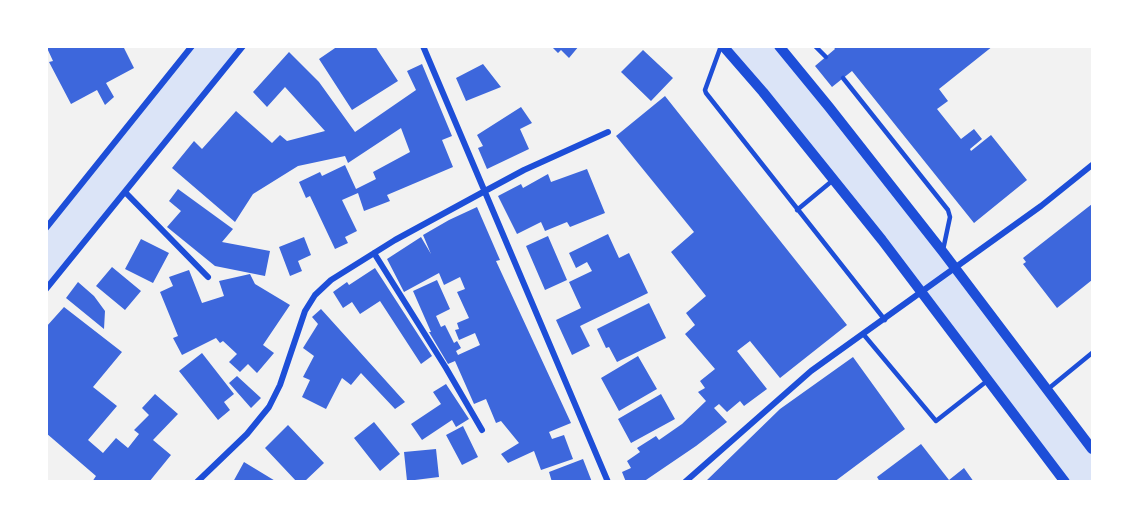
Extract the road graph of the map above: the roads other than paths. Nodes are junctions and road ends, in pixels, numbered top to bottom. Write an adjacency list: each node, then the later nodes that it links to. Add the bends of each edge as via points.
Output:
1 (192, 46): 15 (street)
2 (243, 46): 13 (street)
3 (423, 46): 12 (street)
4 (722, 46): 11 (street); 14 (lane, via 705,92)
5 (779, 46): 16 (street)
6 (815, 46): 7 (lane)
7 (826, 57)
8 (843, 78): 16 (lane, via 948,210)
9 (608, 132): 12 (street)
10 (1092, 165): 18 (street)
11 (833, 180): 14 (lane); 21 (street)
12 (485, 191): 17 (street); 30 (street)
13 (125, 192): 19 (street); 20 (street)
14 (797, 210): 22 (lane)
15 (46, 228)
16 (943, 252): 18 (street)
17 (374, 253): 27 (street); 29 (street, via 315,295 305,311 269,407)
18 (956, 269): 21 (street); 26 (street)
19 (208, 277)
20 (46, 289)
21 (922, 293): 22 (street); 25 (street)
22 (885, 320): 23 (street)
23 (864, 335): 25 (lane, via 936,421); 31 (street, via 811,371)
24 (1092, 353): 26 (lane)
25 (988, 380): 32 (street)
26 (1047, 389): 28 (street)
27 (482, 430)
28 (1092, 449)
29 (197, 482)
30 (608, 482)
31 (685, 482)
32 (1065, 482)

